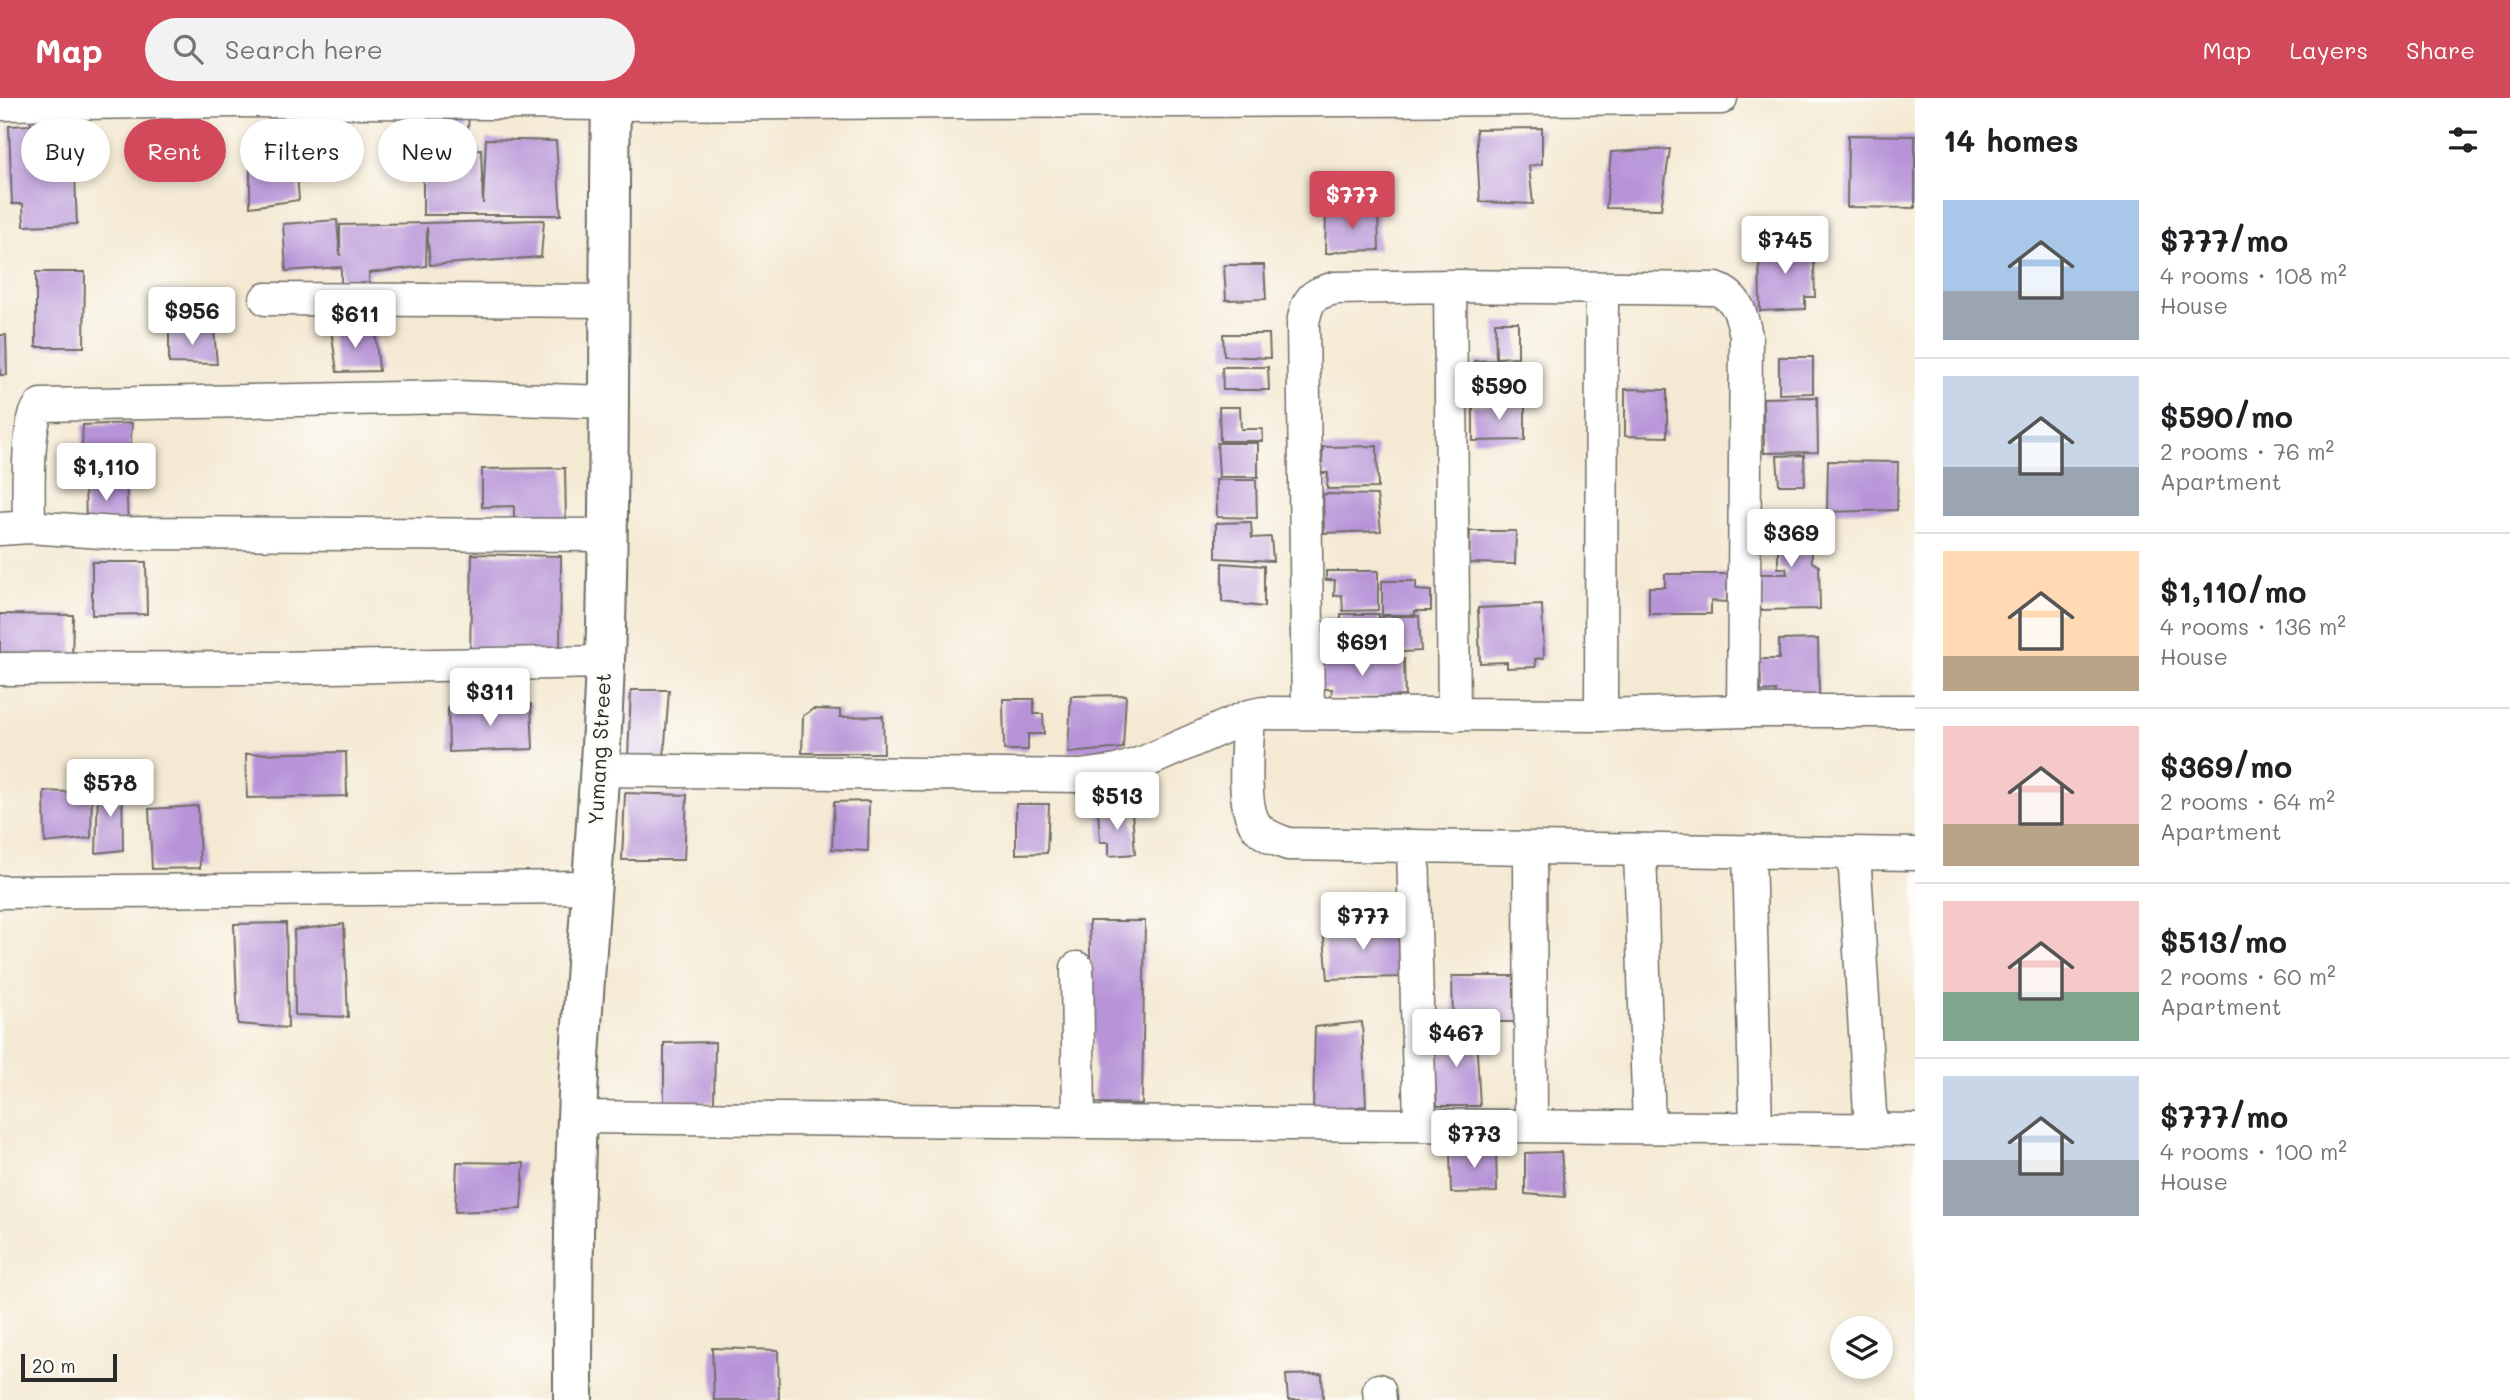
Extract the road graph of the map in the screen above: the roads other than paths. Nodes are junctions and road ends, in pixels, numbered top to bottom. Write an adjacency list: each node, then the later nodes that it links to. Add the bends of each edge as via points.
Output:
1 (1721, 98): 4 (street)
2 (235, 99): 3 (street); 5 (street)
3 (469, 100): 4 (street)
4 (611, 101): 9 (main road, Yumang Street)
5 (0, 104)
6 (1450, 286): 7 (street); 17 (street, via 1335,288 1307,302 1303,323); 18 (street)
7 (1602, 289): 15 (street, via 1716,289 1726,292 1740,308 1746,336); 19 (street)
8 (266, 299): 9 (street)
9 (609, 301): 10 (main road, Yumang Street)
10 (609, 402): 11 (street, via 454,397 41,405 31,432); 12 (main road, Yumang Street)
11 (15, 528): 12 (street, via 116,533)
12 (607, 535): 13 (main road, Yumang Street)
13 (605, 662): 14 (street); 21 (main road, Yumang Street)
14 (0, 669)
15 (1743, 710): 16 (street); 19 (street)
16 (1915, 711)
17 (1308, 712): 18 (street); 20 (street)
18 (1454, 715): 19 (street)
19 (1601, 715)
20 (1249, 716): 21 (street, via 1147,761 1080,776); 22 (street, via 1247,796 1258,829 1288,844)
21 (600, 770): 28 (main road, Yumang Street)
22 (1413, 846): 23 (street); 33 (street)
23 (1530, 849): 24 (street); 34 (street)
24 (1640, 850): 25 (street); 35 (street)
25 (1749, 851): 26 (street); 36 (street)
26 (1854, 853): 27 (street); 37 (street)
27 (1915, 854)
28 (593, 887): 29 (street); 31 (main road, Yumang Street)
29 (0, 892)
30 (1077, 968): 32 (street)
31 (577, 1117): 32 (street); 39 (main road, Yumang Street)
32 (1079, 1122): 33 (street)
33 (1420, 1124): 34 (street)
34 (1531, 1125): 35 (street)
35 (1649, 1126): 36 (street)
36 (1756, 1128): 37 (street)
37 (1871, 1129): 38 (street)
38 (1915, 1129)
39 (573, 1400)

